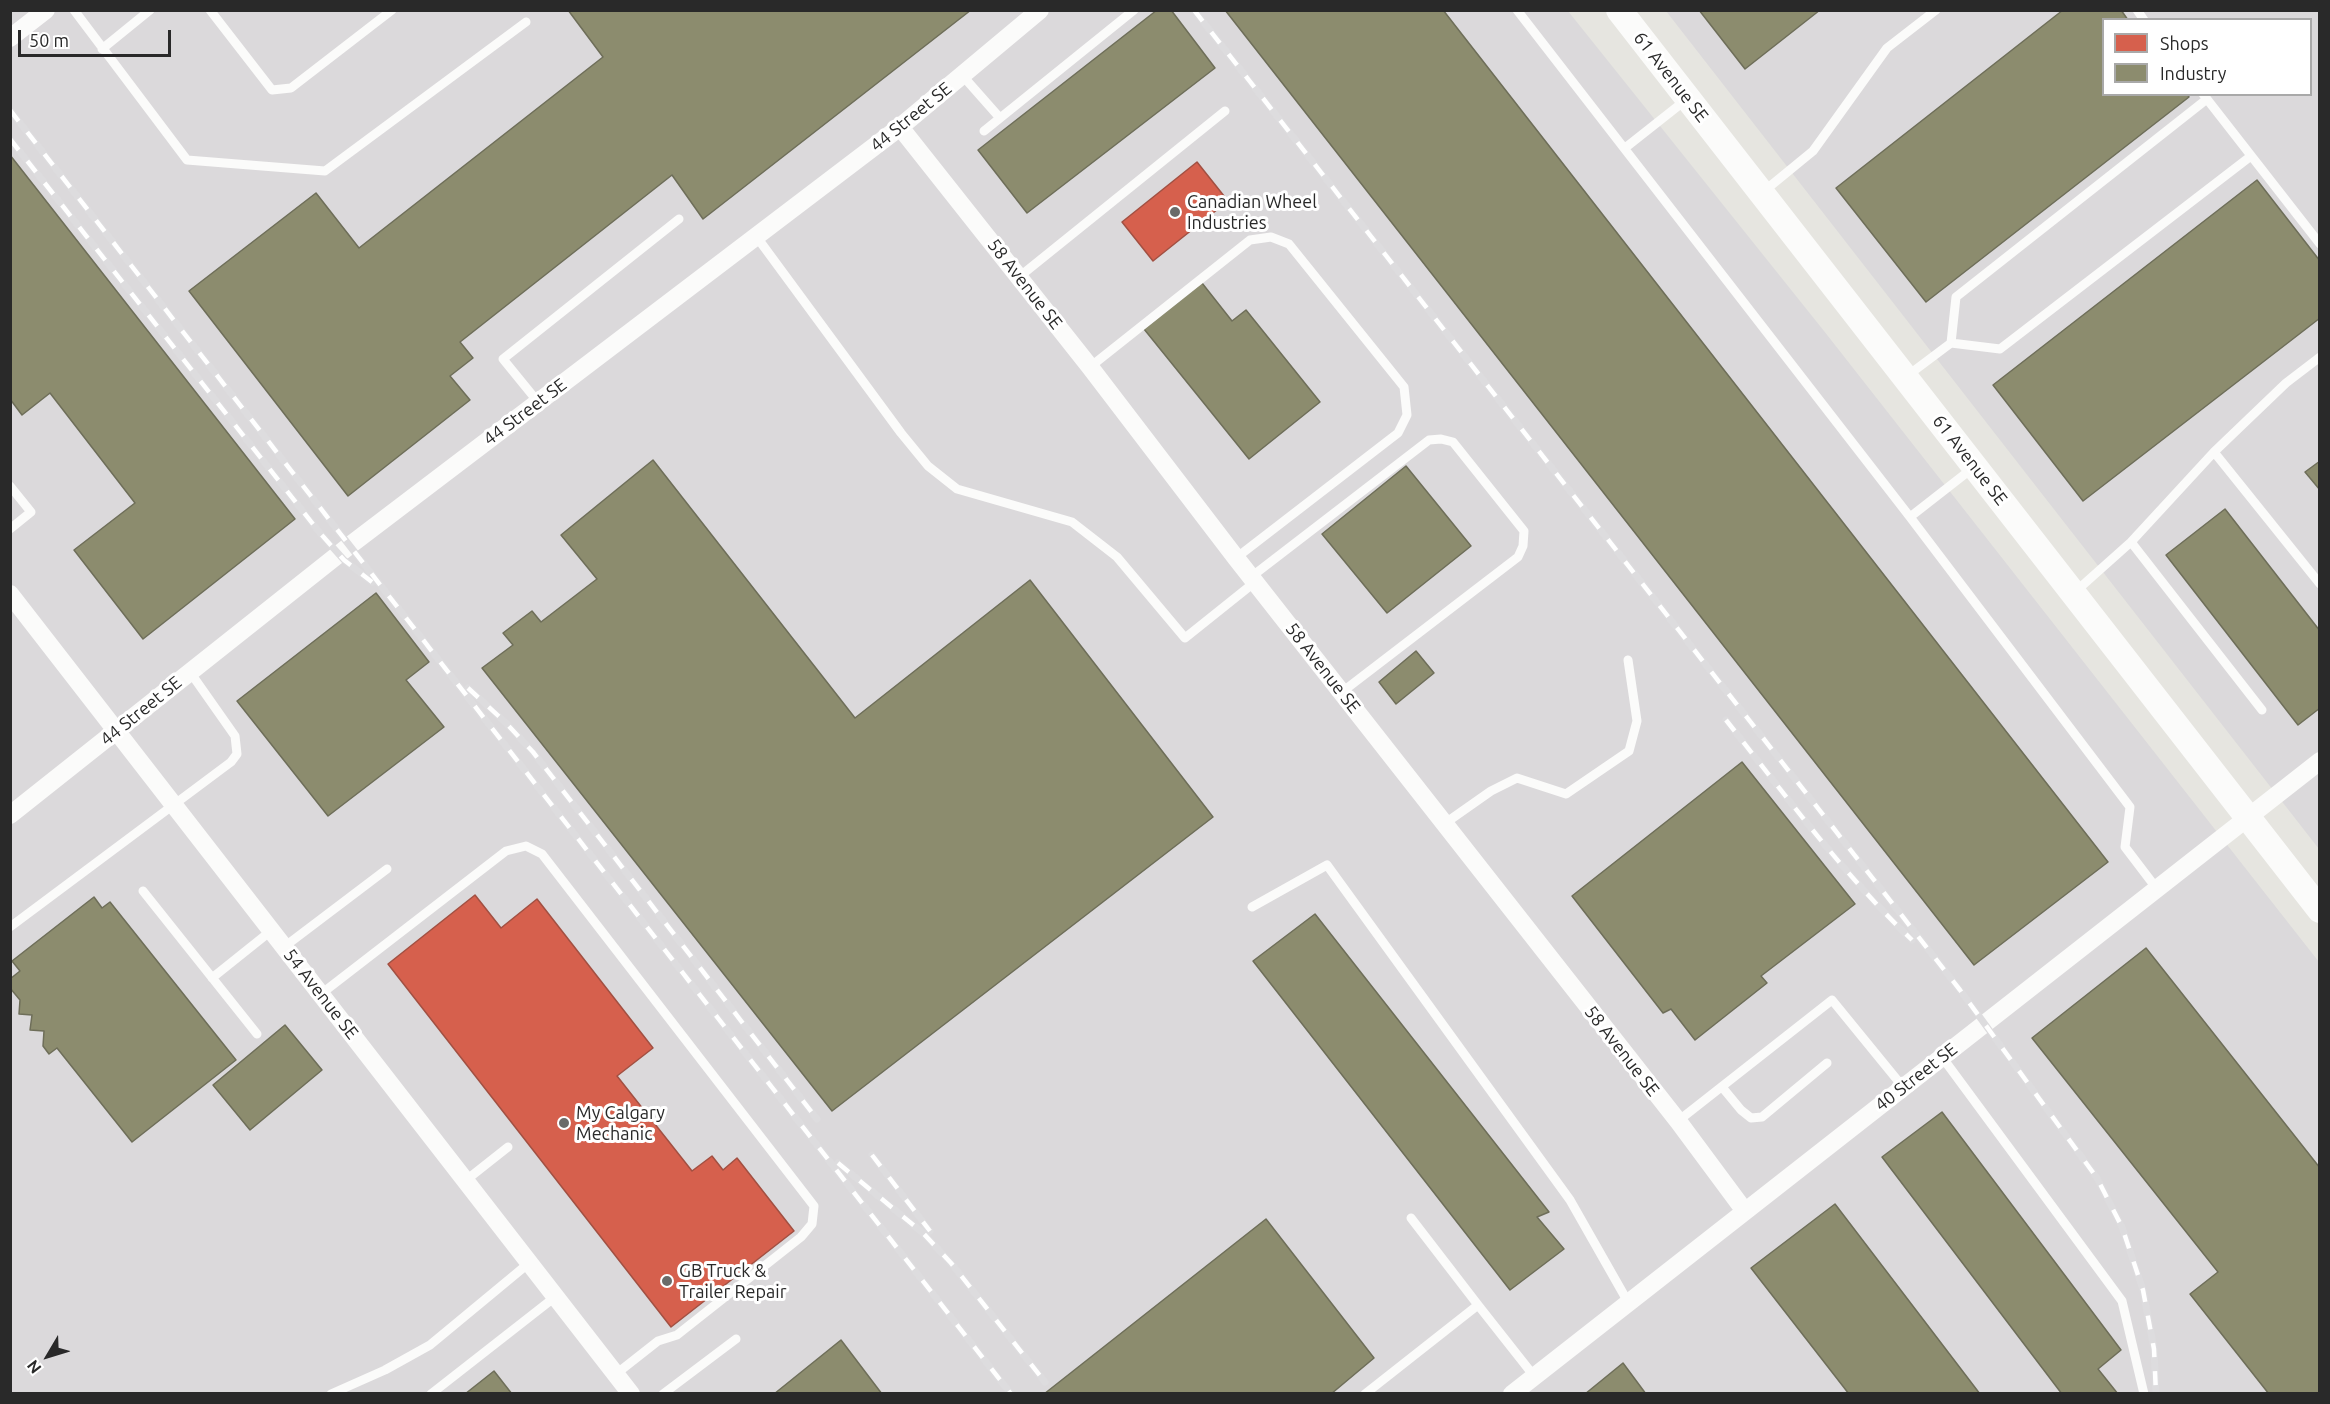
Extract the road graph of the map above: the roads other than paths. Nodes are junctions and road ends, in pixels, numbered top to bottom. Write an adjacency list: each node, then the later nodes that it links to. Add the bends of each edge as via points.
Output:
1 (74, 10): 13 (lane)
2 (150, 10): 13 (lane)
3 (210, 10): 4 (lane, via 272,90 291,88)
4 (392, 10)
5 (1040, 10): 14 (street, 44 Street SE)
6 (1134, 10): 18 (lane)
7 (1517, 10): 21 (lane)
8 (1619, 10): 16 (street, 61 Avenue SE)
9 (1936, 10): 23 (lane, via 1887,48 1812,151)
10 (39, 13): 12 (street)
11 (526, 22): 13 (lane, via 326,171 187,160)
12 (10, 38)
13 (102, 49)
14 (962, 75): 18 (lane); 19 (street, 44 Street SE)
15 (2205, 97): 22 (lane); 28 (lane, via 1956,297)
16 (1688, 99): 21 (lane); 23 (street, 61 Avenue SE)
17 (1225, 111): 27 (lane)
18 (1000, 118): 20 (lane)
19 (900, 127): 25 (street, 44 Street SE); 27 (street, 58 Avenue SE)
20 (984, 130)
21 (1625, 148): 36 (lane)
22 (2251, 156): 26 (lane); 28 (lane, via 2000,349)
23 (1761, 193): 31 (street, 61 Avenue SE)
24 (679, 219): 32 (lane, via 503,359)
25 (756, 236): 32 (street, 44 Street SE); 40 (lane, via 901,433 928,466 957,489 1072,522 1118,557 1185,638)
26 (2319, 244)
27 (1019, 277): 30 (street, 58 Avenue SE)
28 (1951, 343): 31 (lane)
29 (2319, 357): 33 (lane)
30 (1090, 367): 39 (street, 58 Avenue SE); 39 (lane, via 1250,240 1272,237 1290,244 1404,387 1407,415 1398,433)
31 (1905, 377): 34 (street, 61 Avenue SE)
32 (538, 402): 45 (street, 44 Street SE)
33 (2214, 452): 38 (lane); 41 (lane)
34 (1974, 466): 36 (lane); 42 (street, 61 Avenue SE)
35 (10, 486): 37 (lane, via 31,512)
36 (1910, 518): 55 (lane, via 2130,807 2125,847)
37 (10, 528)
38 (2131, 542): 42 (lane); 47 (lane)
39 (1236, 558): 40 (street, 58 Avenue SE)
40 (1253, 579): 46 (street, 58 Avenue SE); 46 (lane, via 1429,440 1453,442 1524,531 1518,557)
41 (2319, 584)
42 (2073, 593): 52 (street, 61 Avenue SE)
43 (10, 594): 48 (street, 54 Avenue SE)
44 (1628, 660): 53 (lane, via 1637,721 1629,751 1566,794 1517,778)
45 (190, 672): 48 (street, 44 Street SE); 50 (lane, via 235,736 237,754)
46 (1342, 692): 53 (street, 58 Avenue SE)
47 (2262, 710)
48 (117, 730): 50 (street, 54 Avenue SE); 51 (street, 44 Street SE)
49 (2319, 761): 52 (street, 40 Street SE)
50 (174, 804): 59 (lane); 60 (street, 54 Avenue SE)
51 (10, 815)
52 (2248, 818): 55 (street, 40 Street SE); 58 (street, 61 Avenue SE)
53 (1444, 824): 69 (street, 58 Avenue SE)
54 (387, 869): 61 (lane)
55 (2157, 889): 65 (street, 40 Street SE)
56 (143, 891): 62 (lane)
57 (1252, 907): 76 (lane, via 1327,865 1570,1200)
58 (2319, 910)
59 (10, 927)
60 (272, 930): 61 (street, 54 Avenue SE); 62 (lane)
61 (284, 946): 63 (street, 54 Avenue SE)
62 (212, 978): 64 (lane)
63 (321, 994): 71 (street, 54 Avenue SE); 79 (lane, via 506,851 526,846 542,854 814,1206 812,1224 801,1237 676,1335 658,1341)
64 (257, 1034)
65 (1942, 1057): 68 (street, 40 Street SE); 87 (lane, via 2122,1300)
66 (1827, 1063): 67 (lane, via 1762,1117 1751,1118)
67 (1722, 1087): 68 (lane, via 1832,1000); 69 (lane)
68 (1903, 1087): 72 (street, 40 Street SE)
69 (1678, 1121): 72 (street, 58 Avenue SE)
70 (508, 1147): 71 (lane)
71 (465, 1181): 74 (street, 54 Avenue SE)
72 (1744, 1210): 76 (street, 40 Street SE)
73 (1411, 1218): 77 (lane)
74 (529, 1263): 75 (street, 54 Avenue SE); 81 (lane, via 430,1346)
75 (555, 1297): 79 (street, 54 Avenue SE); 82 (lane)
76 (1628, 1302): 80 (street, 40 Street SE)
77 (1478, 1305): 80 (lane); 85 (lane)
78 (736, 1339): 84 (lane)
79 (616, 1374): 83 (street, 54 Avenue SE)
80 (1534, 1376): 86 (street, 40 Street SE)
81 (331, 1394)
82 (431, 1394)
83 (631, 1394)
84 (663, 1394)
85 (1365, 1394)
86 (1512, 1394)
87 (2144, 1394)

